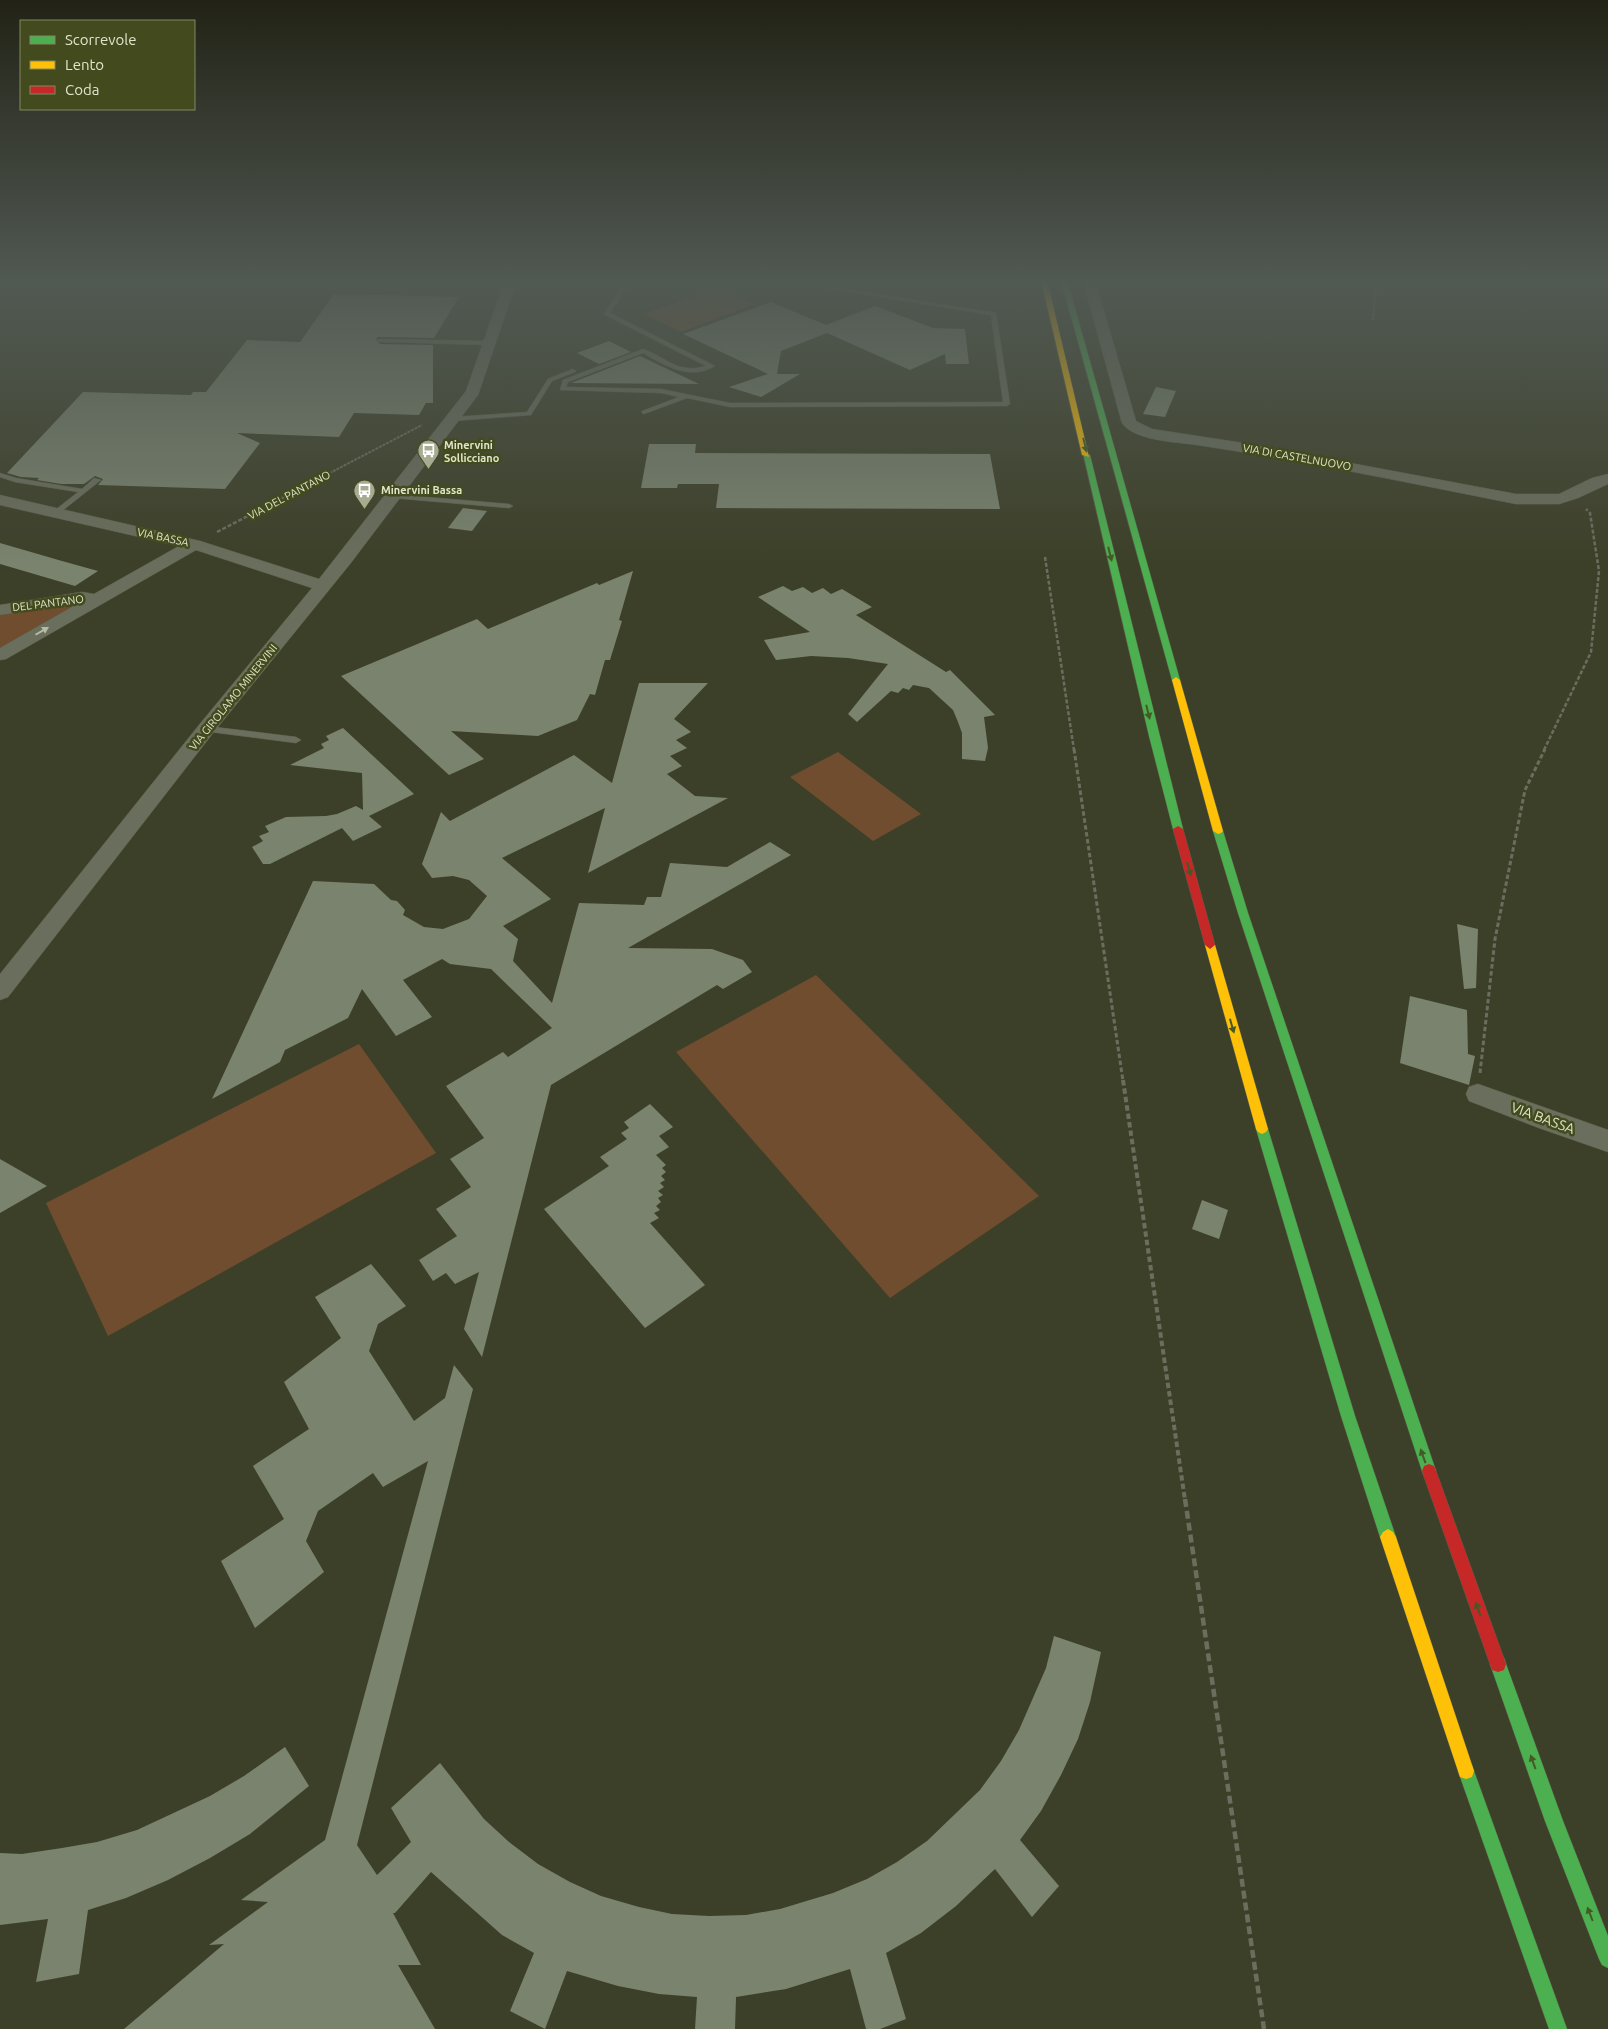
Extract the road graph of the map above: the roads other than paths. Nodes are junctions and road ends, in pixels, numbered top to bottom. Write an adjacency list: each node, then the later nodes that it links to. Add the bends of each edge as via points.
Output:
1 (479, 375): 10 (street, VIA GIROLAMO MINERVINI, via 473,392)
2 (564, 375): 10 (lane, via 550,380 529,414)
3 (581, 375): 8 (lane, via 565,381 562,389 661,391)
4 (1003, 375): 8 (lane, via 1007,404 730,406)
5 (1067, 375): 30 (highway, one-way to 30, via 1159,755 1275,1177 1348,1416 1477,1804)
6 (1090, 375): 29 (highway, one-way to 6, via 1554,1821 1413,1427 1243,912)
7 (1115, 375): 12 (street, VIA DI CASTELNUOVO, via 1129,423 1149,433 1243,447 1516,499 1561,499 1597,480)
8 (687, 396): 9 (lane)
9 (644, 412)
10 (453, 419): 15 (street, VIA GIROLAMO MINERVINI)
11 (0, 476): 14 (lane)
12 (1608, 479)
13 (97, 480): 14 (lane)
14 (84, 491): 18 (lane)
15 (393, 496): 17 (lane); 20 (street, VIA GIROLAMO MINERVINI)
16 (0, 500): 18 (street, VIA BASSA)
17 (509, 506)
18 (57, 514): 19 (street, VIA BASSA)
19 (194, 544): 20 (street, VIA BASSA); 21 (street)
20 (322, 586): 24 (street, VIA GIROLAMO MINERVINI)
21 (96, 600): 22 (street, DEL PANTANO, via 82,597); 23 (street, one-way to 21)
22 (0, 610)
23 (0, 655)
24 (206, 729): 25 (lane); 26 (street, VIA GIROLAMO MINERVINI)
25 (296, 740)
26 (0, 990)
27 (1478, 1094): 28 (street, VIA BASSA)
28 (1608, 1141)
29 (1608, 1959)
30 (1558, 2029)

